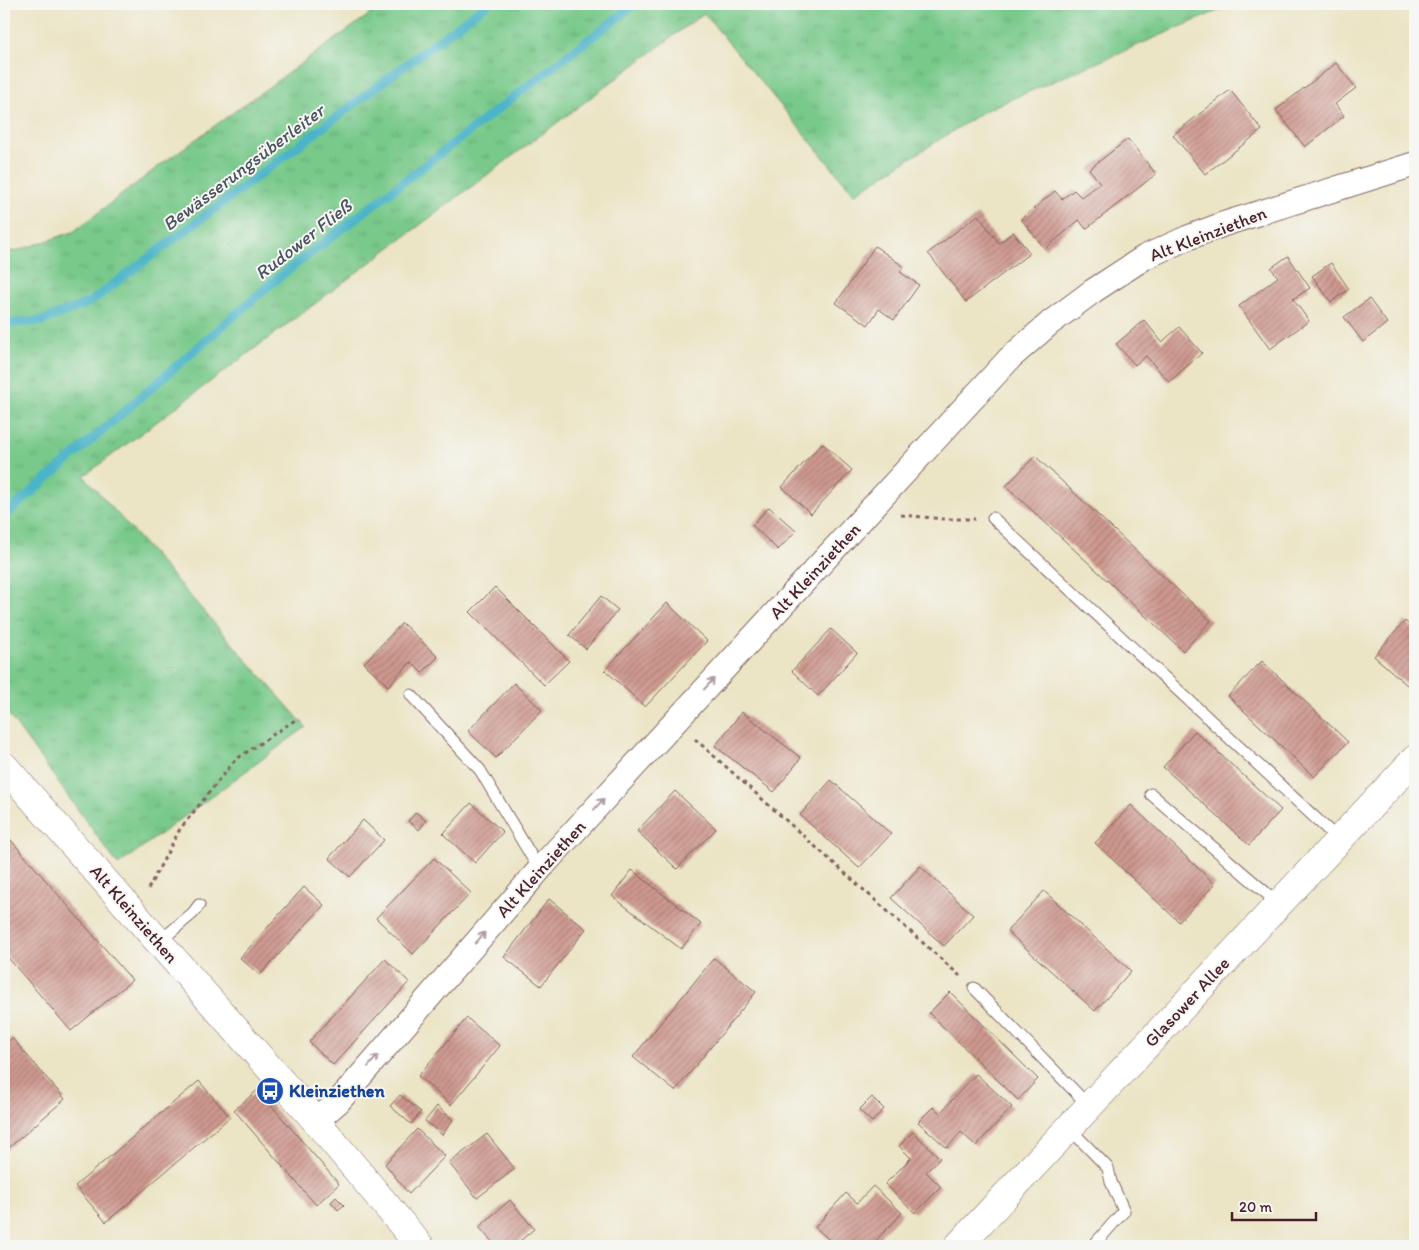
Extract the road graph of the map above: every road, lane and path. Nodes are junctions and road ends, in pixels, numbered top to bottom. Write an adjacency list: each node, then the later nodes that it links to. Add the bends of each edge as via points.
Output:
1 (1415, 164): 2 (street, Alt Kleinziethen, via 1224,224 1145,258 1093,291 1010,358)
2 (881, 499): 3 (path, via 902,516); 6 (street, Alt Kleinziethen, one-way to 2)
3 (994, 518): 10 (lane)
4 (411, 696): 11 (lane, via 480,770)
5 (298, 718): 14 (path, via 235,760 180,829)
6 (675, 720): 11 (street, Alt Kleinziethen, one-way to 6); 16 (path)
7 (1415, 759): 10 (main road, Glasower Allee)
8 (4, 766): 14 (main road, Alt Kleinziethen)
9 (1150, 794): 12 (lane)
10 (1339, 840): 12 (main road, Glasower Allee)
11 (539, 869): 18 (street, Alt Kleinziethen, one-way to 11, via 338,1102)
12 (1279, 904): 17 (main road, Glasower Allee)
13 (199, 905): 15 (lane)
14 (134, 913): 15 (main road, Alt Kleinziethen)
15 (160, 942): 18 (main road, Alt Kleinziethen)
16 (974, 988): 17 (lane)
17 (1089, 1106): 19 (main road, Glasower Allee)
18 (316, 1122): 20 (main road, Alt Kleinziethen)
19 (1069, 1128): 21 (main road, Glasower Allee); 22 (lane, via 1108,1168 1124,1211)
20 (420, 1246)
21 (958, 1246)
22 (1093, 1246)

